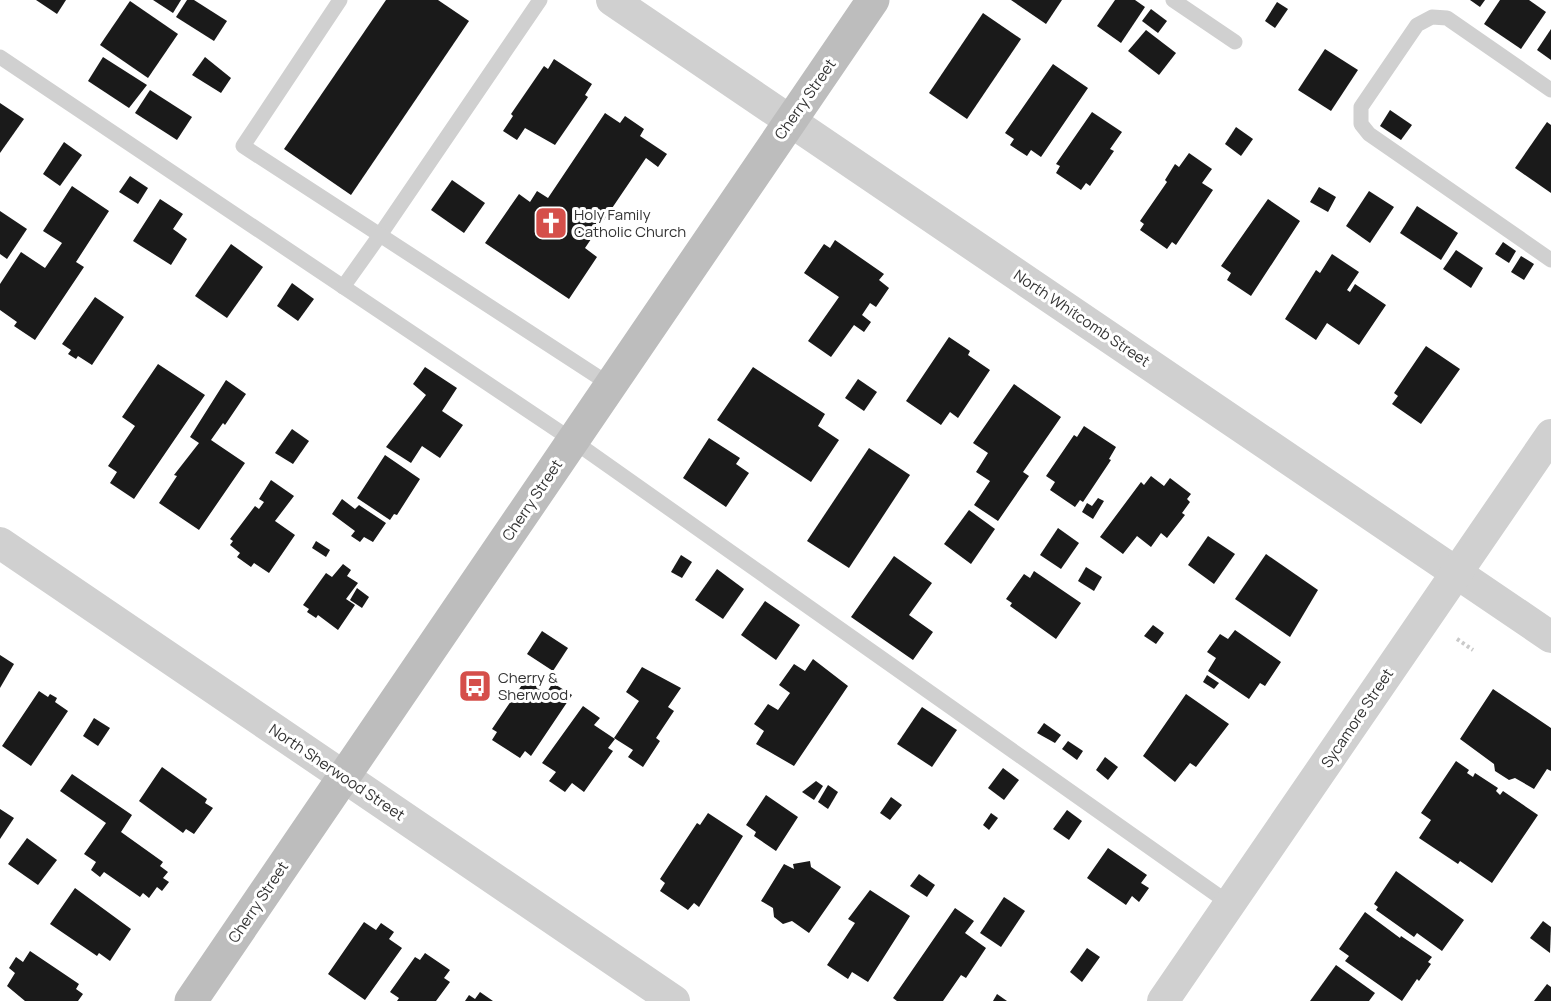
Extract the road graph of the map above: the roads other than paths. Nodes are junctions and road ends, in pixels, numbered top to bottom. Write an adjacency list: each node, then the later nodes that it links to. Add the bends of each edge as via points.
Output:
1 (340, 0): 10 (lane, via 243,146)
2 (540, 0): 10 (lane)
3 (612, 0): 9 (street, North Whitcomb Street)
4 (873, 0): 9 (street, Cherry Street)
5 (1173, 0): 6 (lane)
6 (1235, 42)
7 (0, 57): 12 (lane)
8 (1551, 90): 11 (lane, via 1447,18 1432,17 1417,25 1361,107 1361,124 1369,134)
9 (791, 121): 13 (street, Cherry Street); 17 (street, North Whitcomb Street)
10 (380, 235): 12 (lane); 13 (lane)
11 (1551, 260)
12 (343, 287): 15 (lane)
13 (609, 384): 15 (street, Cherry Street)
14 (1551, 435): 17 (street, Sycamore Street)
15 (572, 440): 19 (street, Cherry Street); 20 (lane)
16 (0, 543): 19 (street, North Sherwood Street)
17 (1458, 573): 18 (street, North Whitcomb Street); 20 (street, Sycamore Street)
18 (1551, 637)
19 (344, 776): 21 (street, Cherry Street); 22 (street, North Sherwood Street)
20 (1230, 904): 23 (street, Sycamore Street)
21 (191, 1001)
22 (674, 1001)
23 (1163, 1001)

